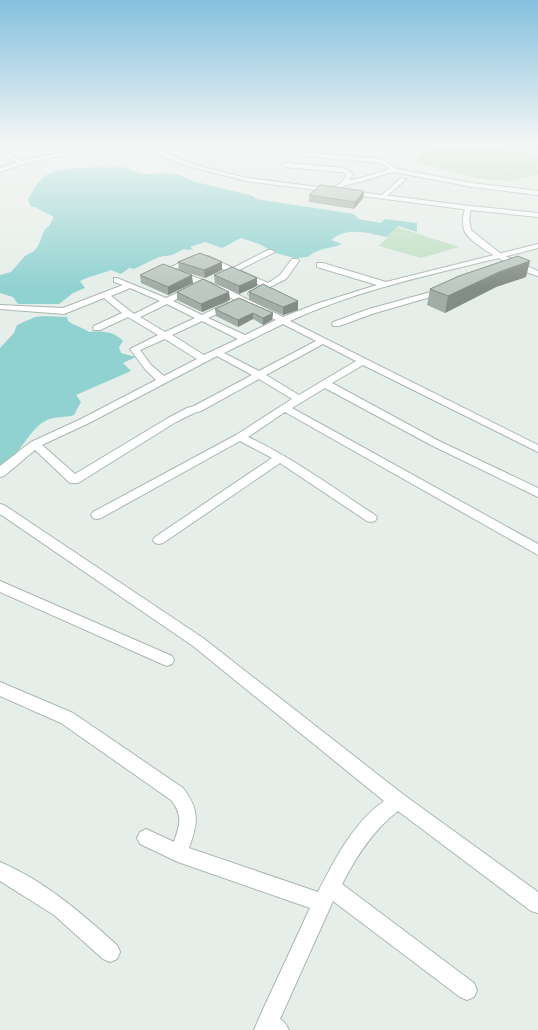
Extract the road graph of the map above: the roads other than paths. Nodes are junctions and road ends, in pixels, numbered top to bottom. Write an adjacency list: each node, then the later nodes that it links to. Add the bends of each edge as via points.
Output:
1 (348, 192): 3 (street)
2 (388, 192): 3 (street)
3 (383, 197): 4 (street)
4 (468, 208): 5 (street); 8 (street, via 468,231)
5 (538, 215)
6 (538, 246): 8 (street)
7 (271, 252): 13 (street)
8 (498, 256): 11 (street); 18 (street)
9 (294, 261): 19 (street, via 283,277)
10 (320, 265): 18 (street)
11 (518, 265): 12 (street); 14 (street)
12 (505, 269)
13 (234, 270): 16 (street); 16 (street, via 199,257 168,270); 19 (street)
14 (538, 274)
15 (117, 280): 17 (street)
16 (210, 281): 22 (street); 23 (street)
17 (131, 285): 21 (street); 22 (street)
18 (386, 285): 27 (street)
19 (268, 286): 23 (street)
20 (456, 287): 28 (street)
21 (105, 296): 24 (street, via 64,311); 25 (street)
22 (165, 300): 25 (street); 26 (street)
23 (240, 300): 26 (street); 27 (street)
24 (1, 308)
25 (131, 316): 29 (street); 30 (street)
26 (202, 319): 30 (street); 31 (street)
27 (284, 320): 31 (street); 32 (street)
28 (336, 324)
29 (97, 328)
30 (165, 335): 34 (street); 37 (street, via 135,349)
31 (244, 339): 33 (street)
32 (322, 340): 35 (street); 36 (street)
33 (218, 353): 34 (street); 36 (street)
34 (204, 359): 37 (street)
35 (364, 360): 38 (street); 43 (street)
36 (259, 375): 39 (street); 42 (street, via 172,420 74,480)
37 (162, 381): 42 (street)
38 (324, 383): 39 (street); 46 (street, via 435,443)
39 (299, 399): 40 (street)
40 (285, 408): 41 (street); 51 (street)
41 (240, 437): 44 (street); 48 (street)
42 (35, 444): 45 (street)
43 (538, 448)
44 (280, 458): 49 (street); 50 (street)
45 (0, 473)
46 (538, 493)
47 (1, 510): 55 (street, via 198,642)
48 (97, 516)
49 (371, 518)
50 (159, 540)
51 (538, 550)
52 (0, 586): 53 (street)
53 (167, 660)
54 (0, 689): 57 (street, via 67,718 177,794 189,813 187,829)
55 (398, 801): 59 (street, via 379,815 348,853); 60 (street)
56 (146, 838): 57 (street)
57 (178, 853): 59 (street)
58 (0, 871): 61 (street, via 61,908)
59 (326, 895): 62 (street); 63 (street)
60 (538, 904)
61 (110, 952)
62 (467, 990)
63 (270, 1028)

